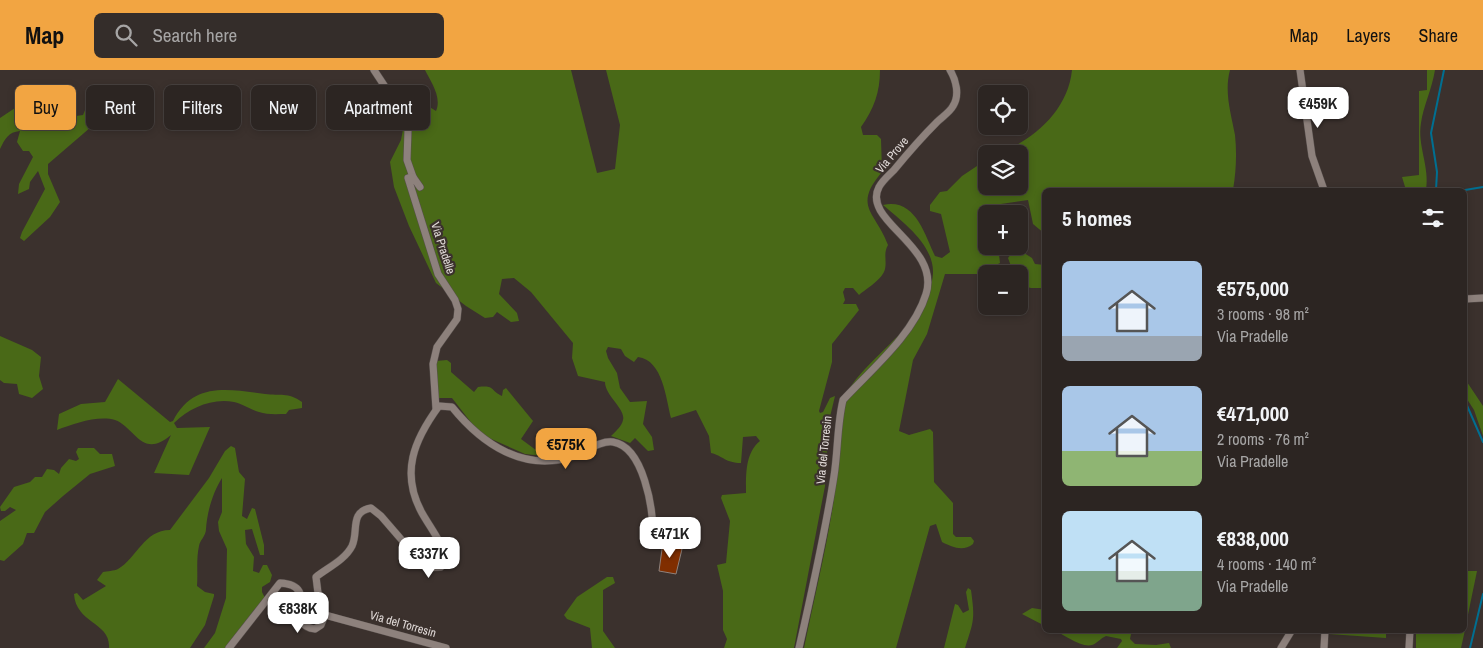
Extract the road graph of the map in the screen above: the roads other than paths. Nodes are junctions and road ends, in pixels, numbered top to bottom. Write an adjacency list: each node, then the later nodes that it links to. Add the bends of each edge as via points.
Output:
1 (374, 70): 4 (street, Via Pradelle, via 403,114 408,131 407,160)
2 (950, 70): 7 (street, Via Prove, via 956,87 953,107 915,144 879,187 876,198 878,210 914,247)
3 (1300, 70): 6 (street, via 1312,156)
4 (413, 177): 5 (street, Via Pradelle); 10 (street, Via Pradelle, via 408,178 410,188 438,274 458,309 457,319 437,347 433,364)
5 (420, 187)
6 (1323, 188)
7 (928, 281): 18 (street, Via del Torresin, via 917,318 843,400 834,476)
8 (1483, 298): 9 (street)
9 (1467, 299)
10 (436, 410): 11 (street, via 443,405 452,407 483,440 526,459 558,461 611,441 620,444 630,451 643,477 653,508); 12 (street, via 413,452 410,482 421,511 444,550 446,561 441,567 426,568 381,516 371,508 362,510 357,516 351,548 316,577 319,601)
11 (653, 534)
12 (326, 615): 16 (street, via 321,625 315,629 308,628 300,618 300,590 294,585 280,583); 17 (street, Via del Torresin)
13 (1290, 633): 19 (street)
14 (1325, 633): 20 (street)
15 (1410, 633): 21 (street)
16 (228, 648)
17 (446, 648)
18 (798, 648)
19 (1281, 648)
20 (1324, 648)
21 (1409, 648)

